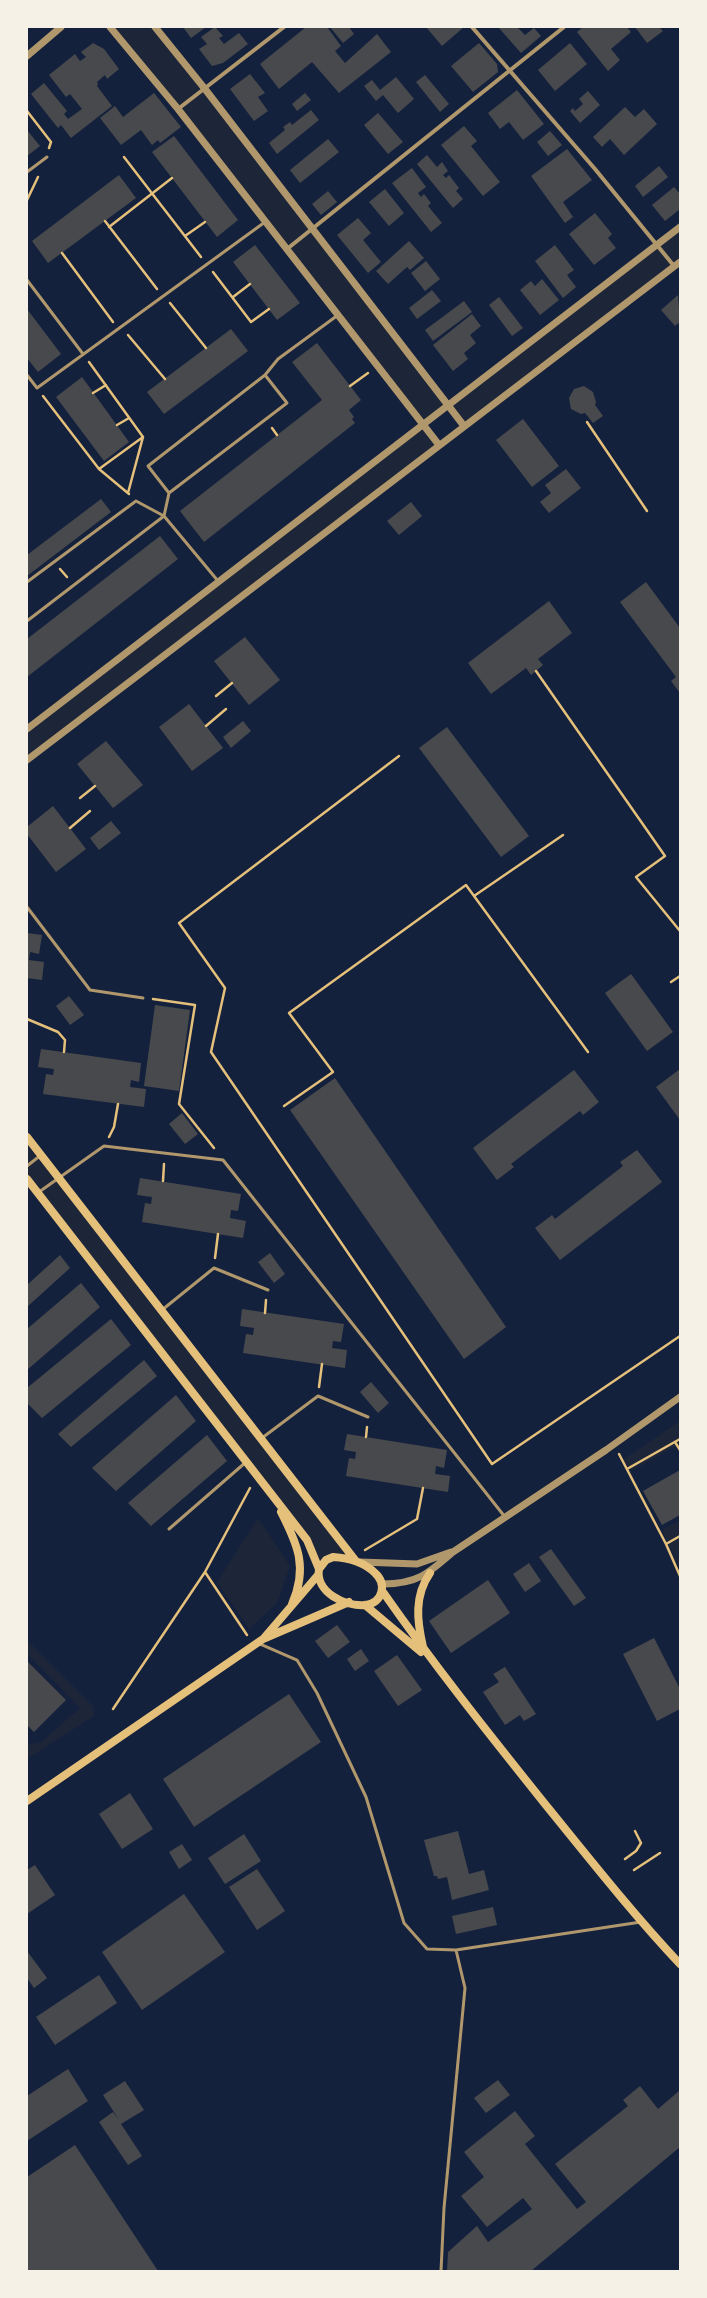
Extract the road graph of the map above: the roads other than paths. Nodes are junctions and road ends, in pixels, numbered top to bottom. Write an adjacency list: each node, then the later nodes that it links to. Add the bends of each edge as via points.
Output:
1 (61, 27): 7 (street)
2 (110, 27): 10 (street)
3 (155, 27): 9 (street)
4 (284, 27): 9 (street)
5 (472, 27): 8 (street)
6 (564, 27): 8 (street)
7 (27, 56)
8 (510, 71): 15 (street); 16 (street)
9 (205, 89): 10 (street); 15 (street)
10 (178, 110): 13 (street)
11 (47, 157): 12 (lane)
12 (27, 172)
13 (266, 222): 17 (street); 21 (lane)
14 (680, 227): 16 (street)
15 (313, 230): 17 (street); 24 (street)
16 (657, 245): 18 (street); 24 (street)
17 (287, 249): 20 (street)
18 (677, 264): 26 (street)
19 (27, 280): 21 (lane)
20 (338, 315): 23 (lane, via 278,359); 25 (street)
21 (83, 354): 22 (lane, via 37,388)
22 (27, 375)
23 (266, 375): 28 (lane, via 148,466); 28 (lane, via 287,403)
24 (448, 404): 25 (street); 26 (street)
25 (422, 424): 27 (street); 30 (street)
26 (464, 426): 27 (street)
27 (439, 445): 34 (street)
28 (169, 493): 29 (lane)
29 (164, 516): 30 (lane); 31 (lane, via 136,500); 32 (lane)
30 (218, 581): 33 (street)
31 (27, 582)
32 (27, 621)
33 (27, 729)
34 (27, 760)
35 (27, 907): 36 (lane, via 90,990)
36 (143, 998)
37 (27, 1137): 38 (main road)
38 (41, 1155): 39 (lane); 40 (main road)
39 (27, 1166)
40 (59, 1178): 42 (lane); 44 (main road); 50 (lane, via 104,1146 223,1160)
41 (27, 1179): 42 (main road)
42 (38, 1193): 48 (main road)
43 (268, 1290): 44 (lane, via 214,1268)
44 (161, 1311): 47 (main road)
45 (680, 1397): 50 (street)
46 (368, 1417): 47 (lane, via 318,1396)
47 (260, 1439): 53 (main road)
48 (246, 1462): 49 (main road); 51 (lane)
49 (273, 1495): 54 (main road, via 308,1540); 58 (main road, via 296,1542 301,1562 300,1580)
50 (505, 1517): 52 (street)
51 (169, 1529)
52 (453, 1552): 53 (street, via 417,1564); 55 (street)
53 (357, 1561): 54 (main road, via 333,1557 326,1560); 56 (main road, via 375,1573)
54 (318, 1572): 57 (main road, via 324,1591); 58 (main road)
55 (430, 1573): 56 (street, via 403,1584); 61 (main road, via 420,1592 417,1612)
56 (383, 1588): 59 (main road, via 373,1603); 61 (main road)
57 (349, 1602): 59 (main road); 60 (main road)
58 (292, 1604): 60 (main road)
59 (365, 1605): 62 (main road)
60 (261, 1641): 63 (main road); 65 (lane, via 297,1660 317,1693 366,1798 404,1923 427,1949)
61 (425, 1651): 62 (main road)
62 (432, 1662): 64 (main road)
63 (27, 1801)
64 (641, 1922): 65 (lane); 66 (main road)
65 (456, 1950): 67 (lane, via 465,1988 444,2208)
66 (680, 1964)
67 (441, 2271)

